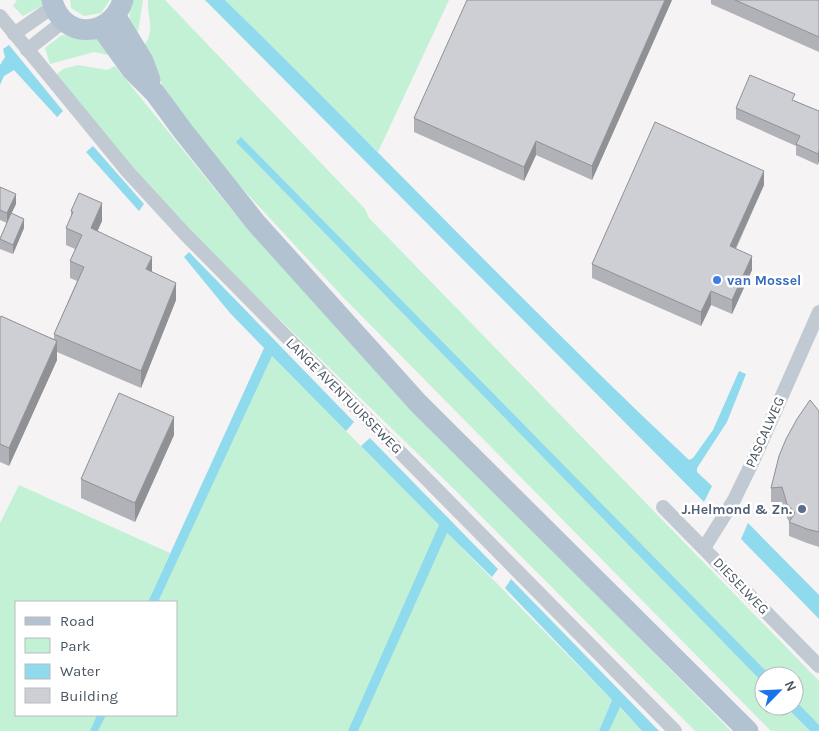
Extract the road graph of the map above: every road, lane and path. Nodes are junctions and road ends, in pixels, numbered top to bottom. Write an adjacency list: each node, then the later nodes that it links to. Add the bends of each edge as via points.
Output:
1 (57, 9): 2 (main road, via 82,29 92,30); 4 (street); 5 (street)
2 (113, 15): 11 (main road, via 143,61 156,93 256,223 418,403)
3 (0, 16): 4 (street, LANGE AVENTUURSEWEG)
4 (14, 34): 5 (street, LANGE AVENTUURSEWEG)
5 (27, 50): 10 (street, LANGE AVENTUURSEWEG, via 128,172 185,234)
6 (819, 312): 8 (street, PASCALWEG, via 734,500)
7 (663, 506): 8 (street, DIESELWEG)
8 (704, 548): 9 (street, DIESELWEG)
9 (819, 666)
10 (675, 731)
11 (748, 731)

